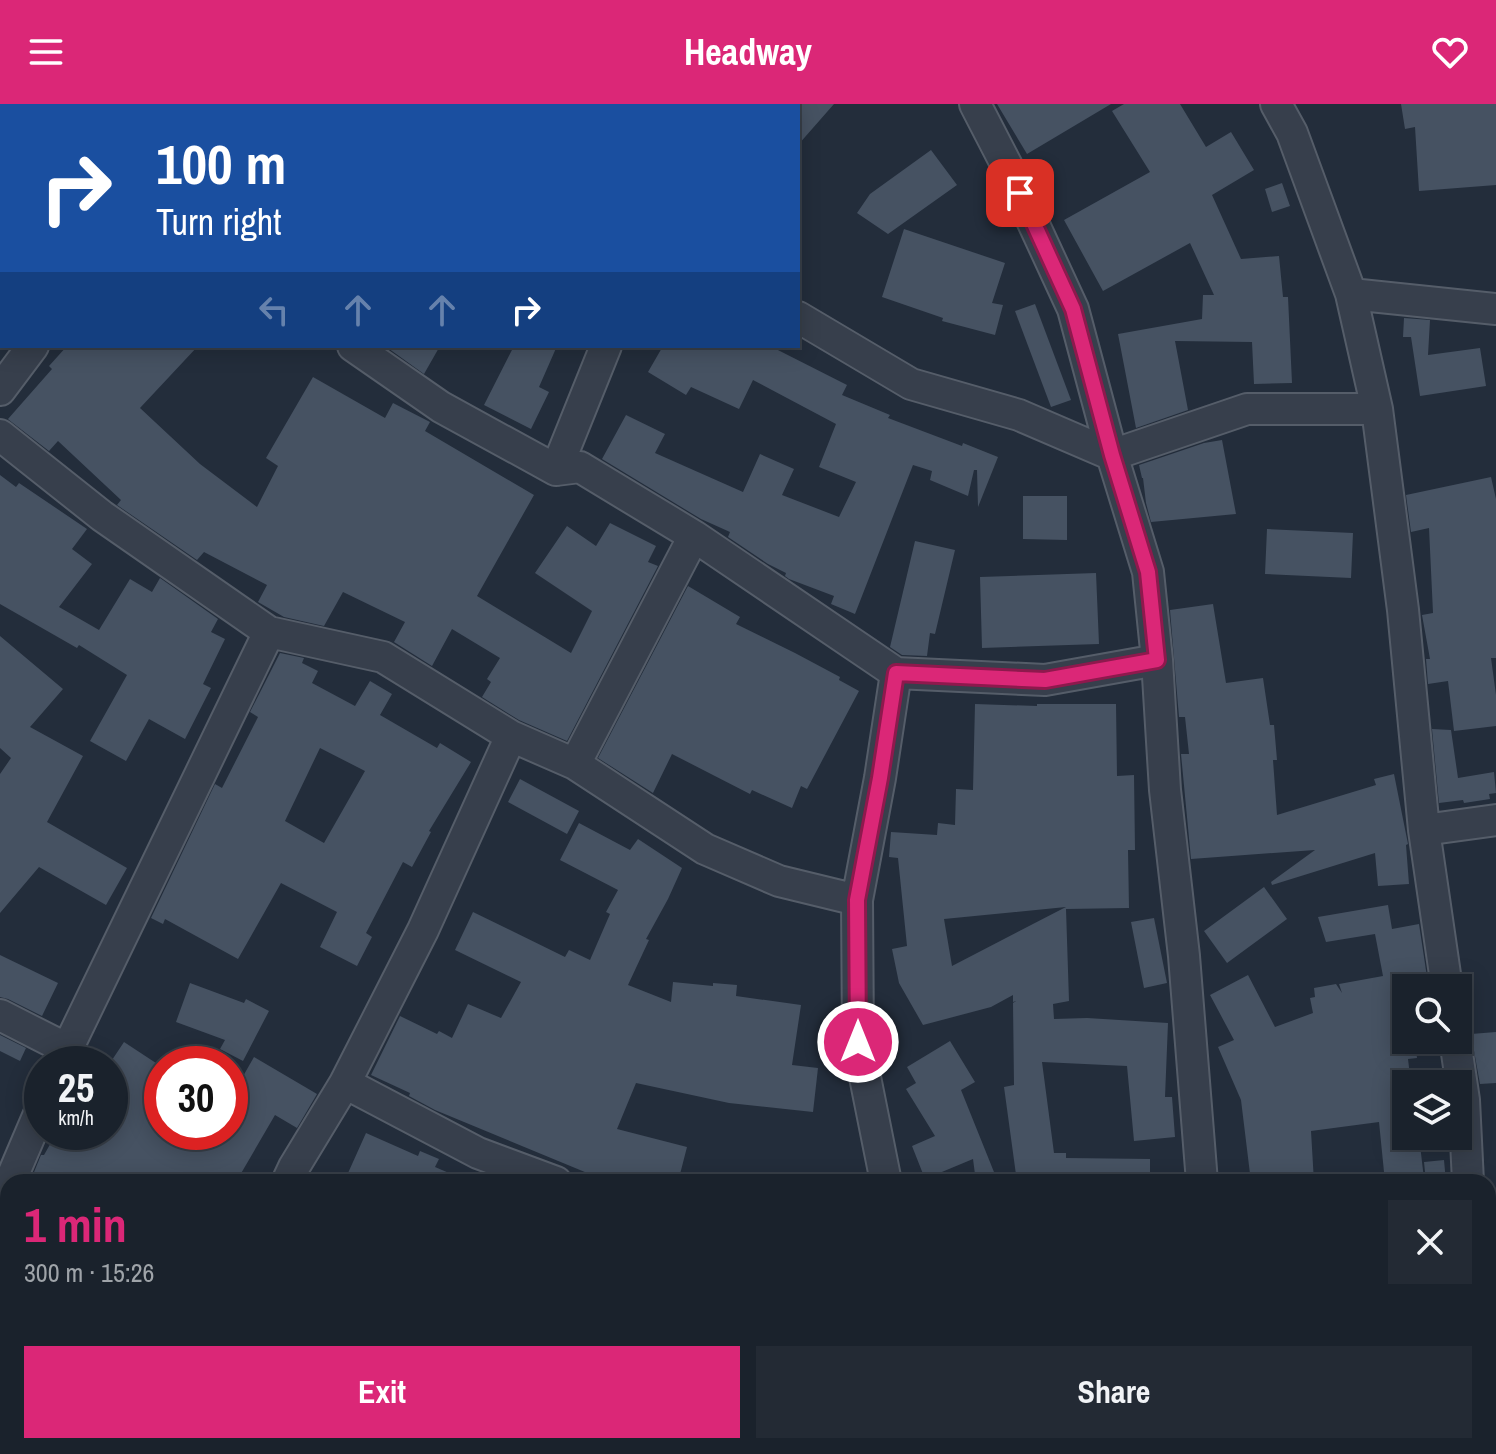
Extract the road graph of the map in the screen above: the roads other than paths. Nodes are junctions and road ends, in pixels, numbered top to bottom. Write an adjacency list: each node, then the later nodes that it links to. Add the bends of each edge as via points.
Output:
1 (975, 104): 12 (street, via 1073,309)
2 (1276, 104): 3 (street, via 1292,133)
3 (1351, 294): 4 (street); 10 (street)
4 (1496, 309)
5 (800, 318): 12 (street, via 911,384 1019,415)
6 (32, 348): 9 (street)
7 (356, 348): 13 (street, via 441,407)
8 (605, 348): 13 (street)
9 (0, 390)
10 (1377, 409): 12 (street, via 1247,409); 21 (street)
11 (0, 435): 15 (street, via 102,516)
12 (1112, 455): 16 (street, via 1148,572)
13 (556, 470): 14 (street, via 580,467)
14 (694, 536): 17 (street); 19 (street)
15 (269, 632): 18 (street, via 383,657); 26 (street)
16 (1157, 660): 17 (street, via 1045,680); 35 (street)
17 (896, 673): 22 (street)
18 (511, 736): 19 (street); 28 (street, via 423,930)
19 (575, 764): 22 (street, via 705,849 779,881)
20 (1496, 820): 21 (street)
21 (1424, 830): 23 (street)
22 (857, 900): 34 (street, via 858,1042)
23 (1445, 974)
24 (0, 1015): 25 (street)
25 (48, 1046)
26 (68, 1046)
27 (1457, 1054): 36 (street)
28 (345, 1083): 30 (street); 32 (street)
29 (24, 1149): 31 (street)
30 (481, 1168): 33 (street)
31 (13, 1174)
32 (291, 1174)
33 (513, 1174)
34 (884, 1174)
35 (1201, 1174)
36 (1468, 1174)

